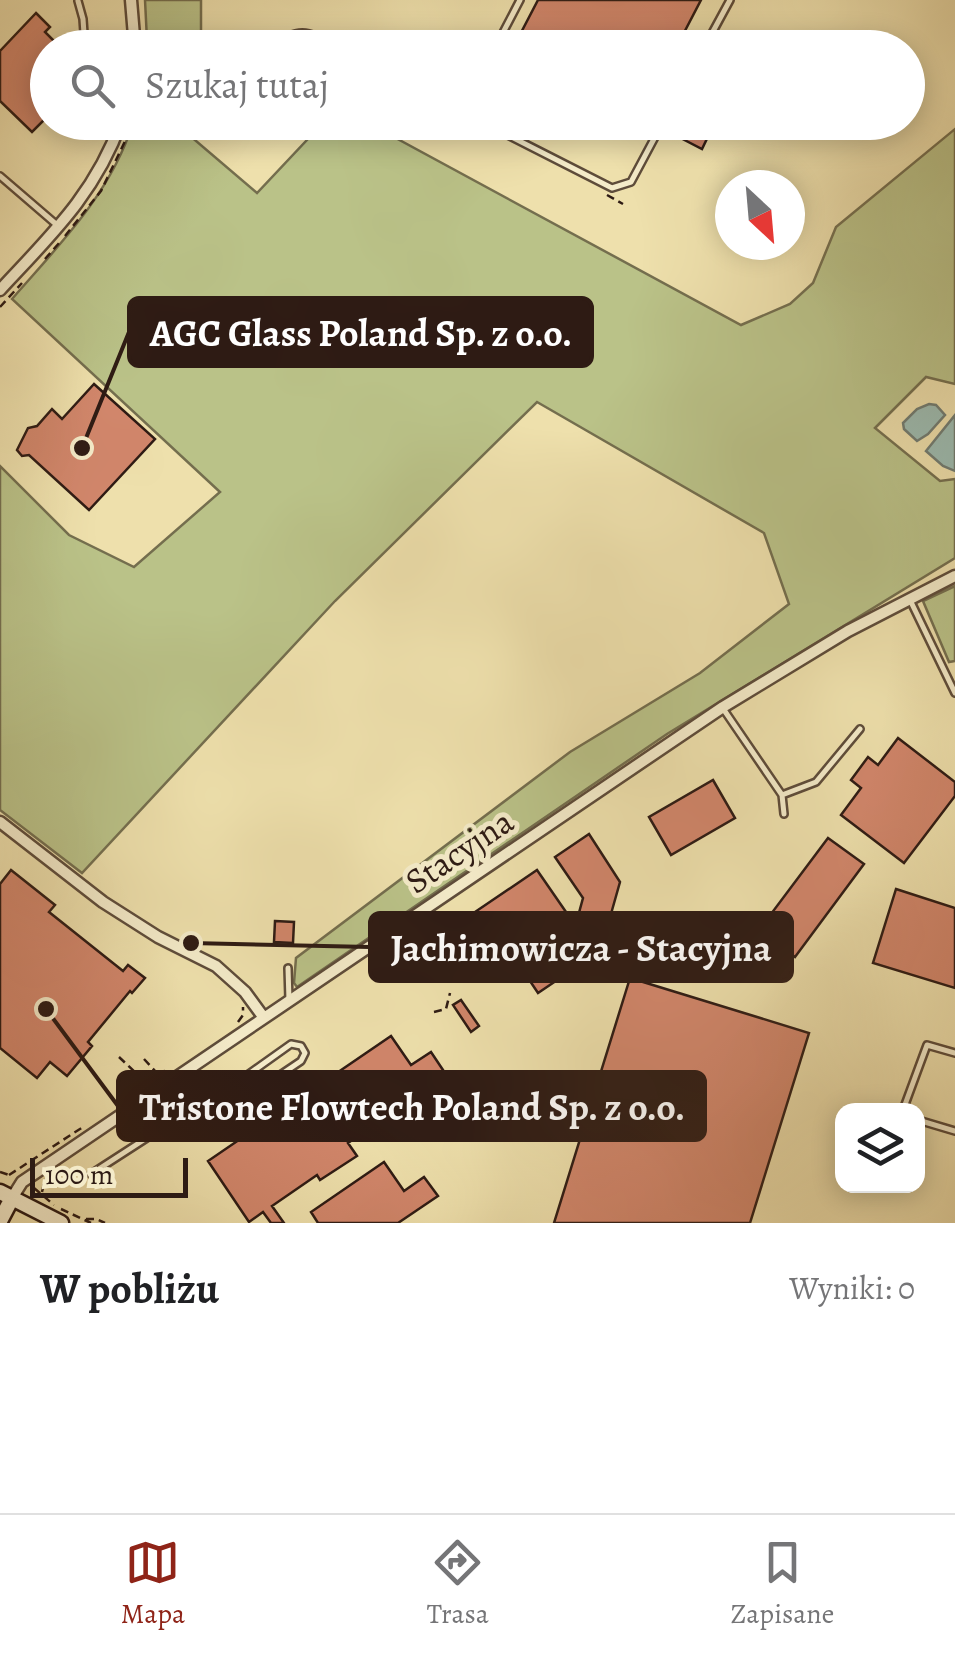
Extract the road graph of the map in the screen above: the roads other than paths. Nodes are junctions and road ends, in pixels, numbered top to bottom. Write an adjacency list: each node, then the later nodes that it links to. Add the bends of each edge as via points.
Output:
1 (131, 0): 6 (street)
2 (520, 0): 7 (lane)
3 (730, 0): 8 (lane)
4 (78, 1): 5 (lane)
5 (84, 30)
6 (134, 30)
7 (504, 30)
8 (714, 30)
9 (113, 140): 13 (street, via 93,185)
10 (517, 140): 11 (lane, via 612,188 630,182)
11 (653, 140)
12 (0, 176): 13 (lane)
13 (59, 228): 14 (street)
14 (0, 290)
15 (955, 576): 16 (street, Stacyjna)
16 (909, 599): 17 (lane); 18 (street, Stacyjna)
17 (955, 693)
18 (723, 707): 20 (lane); 24 (street, Stacyjna)
19 (860, 729): 20 (lane, via 816,782)
20 (782, 796): 21 (lane)
21 (784, 814)
22 (0, 822): 25 (street, via 103,902 216,966)
23 (288, 968): 24 (lane)
24 (290, 1000): 25 (street, Stacyjna)
25 (264, 1018): 34 (street, Stacyjna)
26 (955, 1053): 27 (lane, via 926,1045)
27 (905, 1103)
28 (190, 1116): 28 (lane, via 291,1044 302,1046 301,1061 203,1127); 30 (lane)
29 (925, 1122): 32 (lane)
30 (174, 1123)
31 (156, 1132): 33 (lane)
32 (955, 1132)
33 (91, 1174)
34 (6, 1195): 35 (main road); 36 (main road)
35 (0, 1221)
36 (60, 1223)

